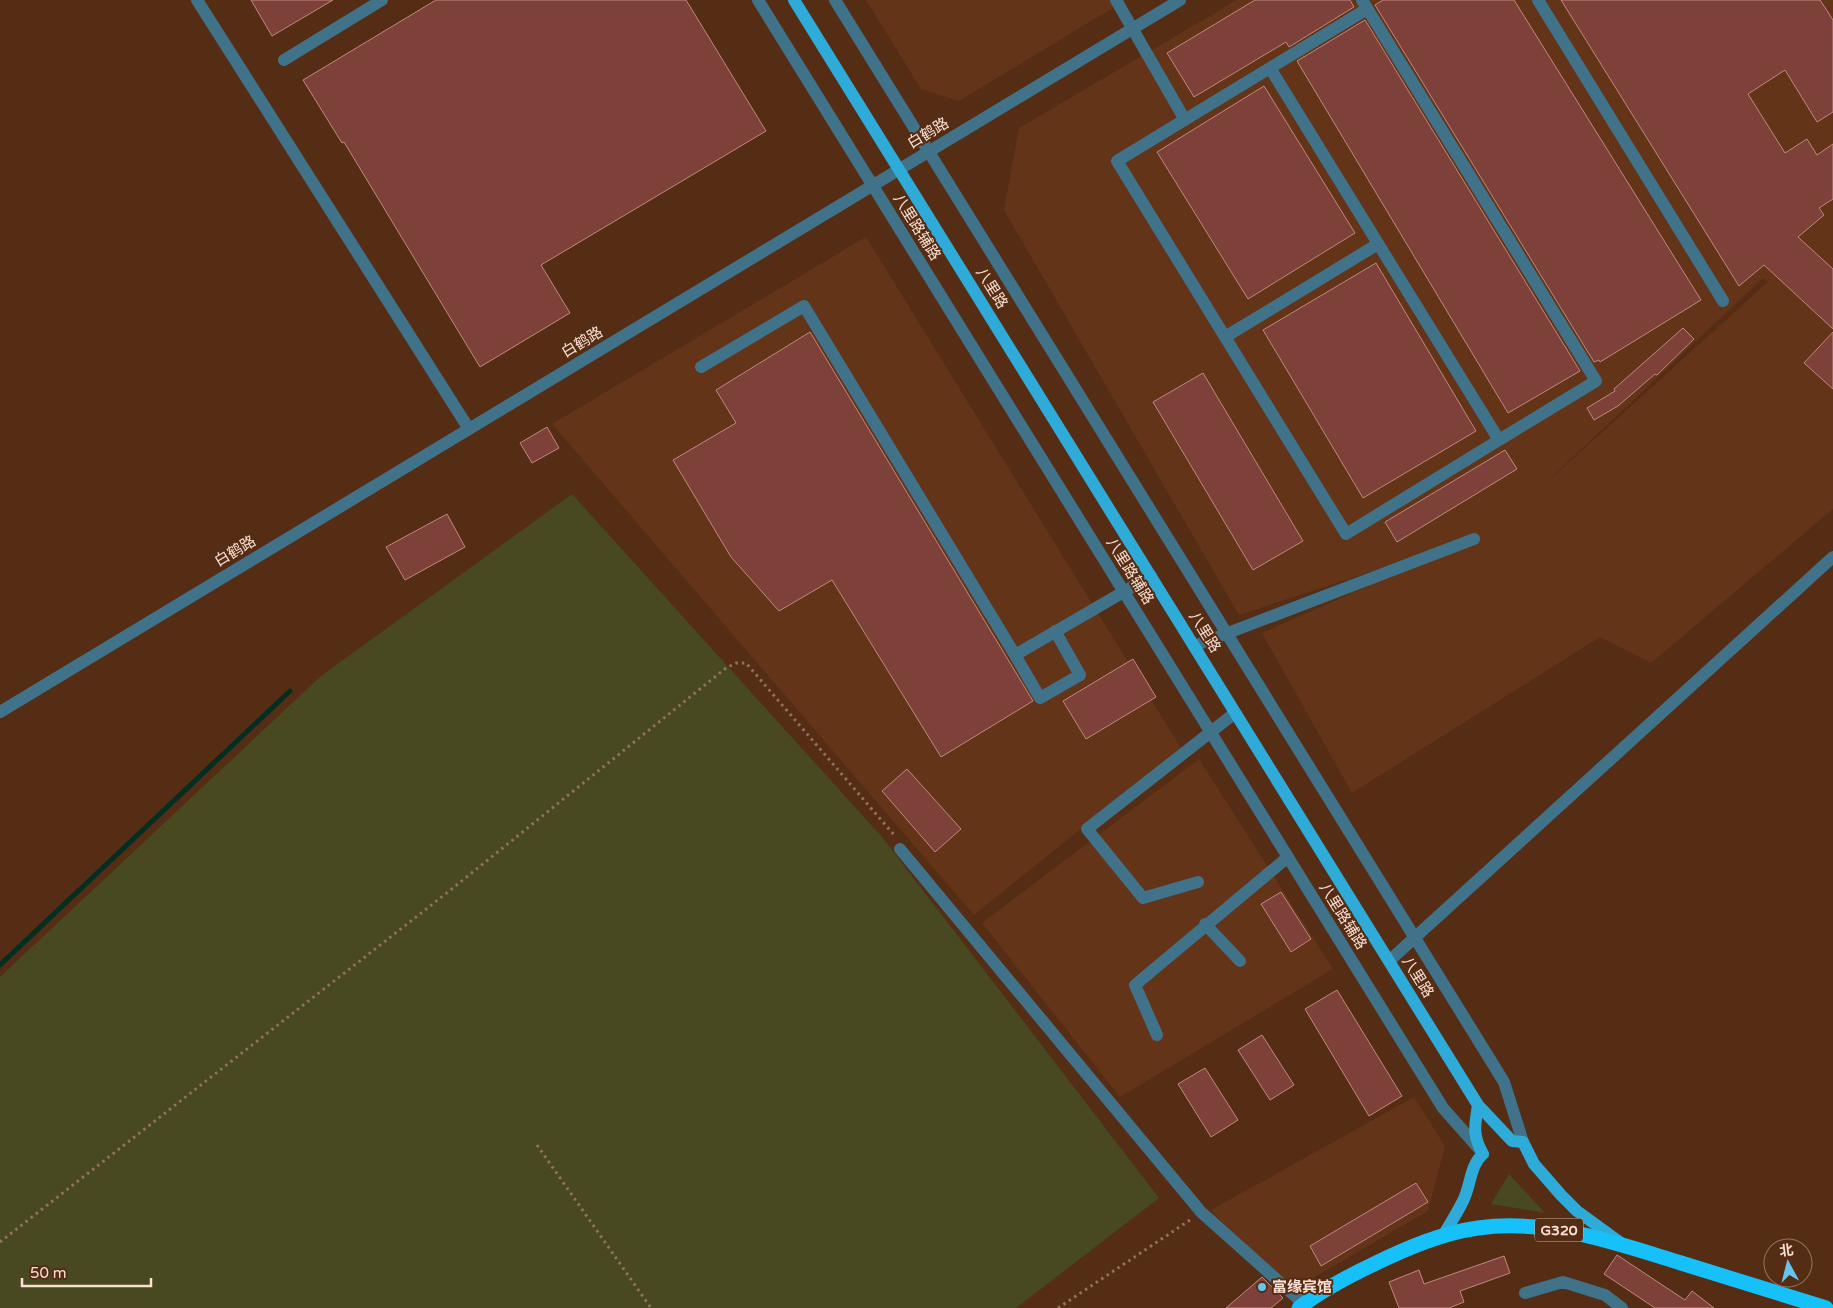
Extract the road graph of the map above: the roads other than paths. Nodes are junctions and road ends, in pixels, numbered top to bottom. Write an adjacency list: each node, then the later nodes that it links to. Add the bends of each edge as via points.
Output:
1 (197, 0): 21 (street)
2 (382, 0): 11 (street)
3 (758, 0): 16 (street, 八里路辅路)
4 (794, 0): 15 (main road, 八里路)
5 (834, 0): 14 (street)
6 (1116, 0): 10 (street)
7 (1180, 0): 10 (street, 白鹤路)
8 (1538, 0): 18 (street)
9 (1365, 4): 12 (street); 22 (street, via 1596,381)
10 (1132, 29): 13 (street); 14 (street, 白鹤路)
11 (284, 60)
12 (1270, 68): 13 (street); 17 (street)
13 (1184, 120): 19 (street, via 1117,161)
14 (928, 152): 15 (street, 白鹤路); 28 (street)
15 (899, 170): 16 (street, 白鹤路); 25 (main road, 八里路)
16 (873, 186): 21 (street, 白鹤路); 26 (street, 八里路辅路)
17 (1378, 244): 19 (street); 22 (street)
18 (1723, 300)
19 (1225, 337): 22 (street, via 1346,534)
20 (701, 367): 30 (street, via 804,306)
21 (469, 429): 31 (street, 白鹤路)
22 (1499, 440)
23 (1474, 539): 28 (street)
24 (1833, 557): 38 (street)
25 (1151, 576): 26 (street); 29 (main road, 八里路)
26 (1124, 592): 27 (street); 33 (street, 八里路辅路)
27 (1055, 631): 30 (street); 30 (street, via 1080,675 1040,698)
28 (1226, 633): 29 (street); 38 (street)
29 (1194, 646): 32 (main road, 八里路)
30 (1015, 655)
31 (0, 712)
32 (1235, 713): 33 (street); 40 (main road, 八里路)
33 (1211, 733): 35 (street, 八里路辅路); 36 (street, via 1087,829 1143,898)
34 (900, 849): 48 (street, via 1201,1212)
35 (1288, 857): 37 (street); 44 (street, 八里路辅路, via 1443,1108)
36 (1198, 882)
37 (1205, 924): 39 (street); 41 (street, via 1135,985)
38 (1414, 938): 40 (street); 43 (street, via 1504,1082)
39 (1240, 961)
40 (1389, 961): 42 (main road, 八里路)
41 (1157, 1035)
42 (1478, 1105): 43 (main road, 八里路, via 1512,1141); 44 (main road, via 1476,1142)
43 (1524, 1142): 46 (main road, via 1534,1164 1561,1195)
44 (1483, 1154): 45 (main road, via 1475,1161 1464,1200)
45 (1443, 1236): 46 (highway, G320, via 1478,1228 1531,1227 1560,1230); 48 (highway, G320, via 1352,1274)
46 (1625, 1246): 50 (highway, G320)
47 (1525, 1293): 49 (street, via 1563,1282 1605,1295)
48 (1302, 1306)
49 (1622, 1308)
50 (1826, 1308)

